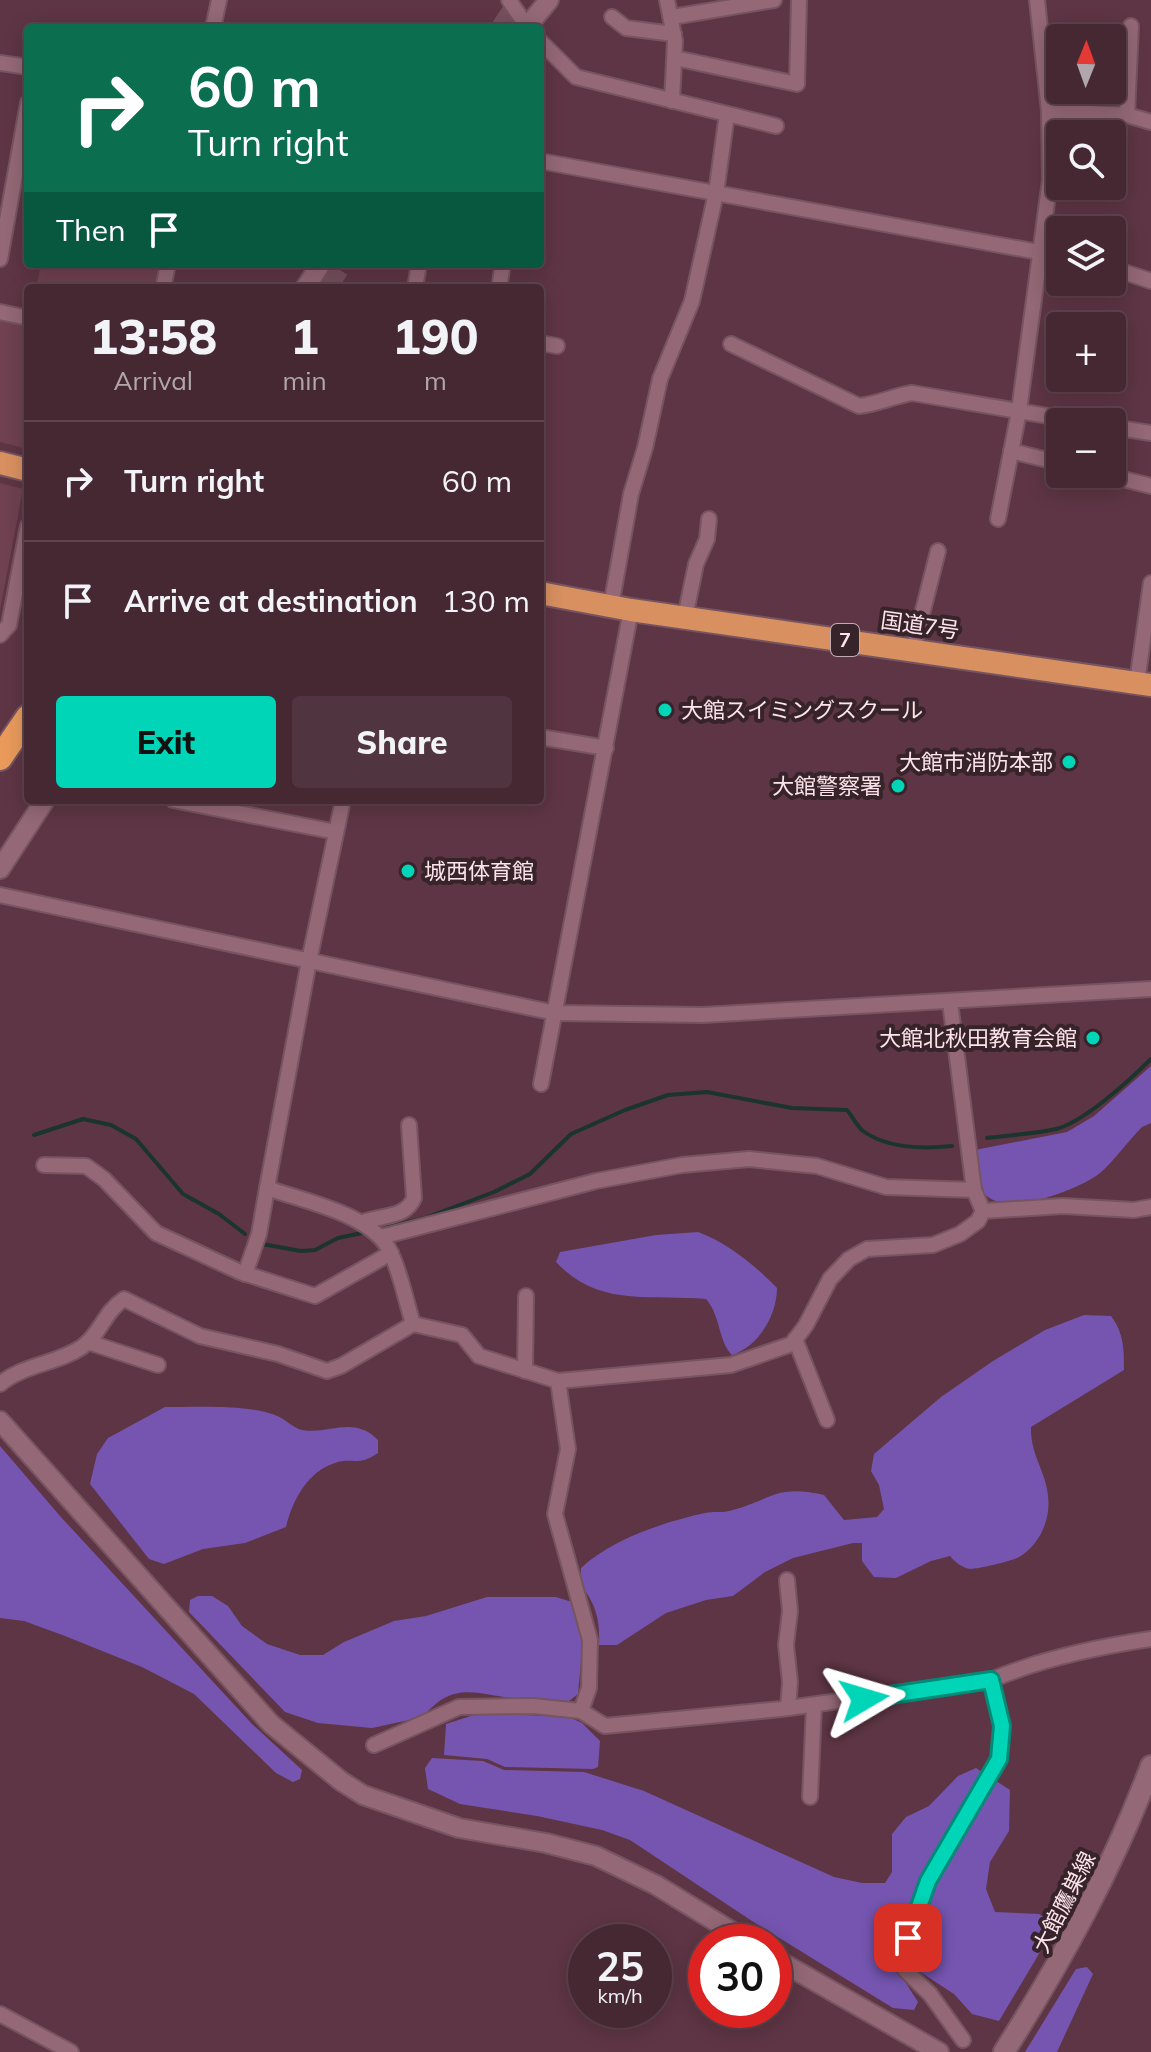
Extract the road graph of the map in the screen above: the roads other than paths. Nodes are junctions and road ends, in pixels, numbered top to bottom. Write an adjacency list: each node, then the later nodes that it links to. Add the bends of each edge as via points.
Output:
1 (219, 0): 10 (street)
2 (509, 0): 11 (street)
3 (549, 0): 12 (street)
4 (667, 0): 9 (street)
5 (774, 0): 9 (street)
6 (799, 0): 16 (street, via 797,84)
7 (1037, 0): 21 (street)
8 (612, 17): 14 (street, via 626,28)
9 (672, 17): 14 (street)
10 (214, 24)
11 (524, 24)
12 (530, 24)
13 (1131, 26): 20 (street)
14 (674, 34): 16 (street)
15 (544, 45): 22 (street, via 576,77)
16 (675, 58): 22 (street)
17 (0, 63): 18 (street)
18 (24, 66)
19 (1126, 68): 20 (street)
20 (1129, 68): 25 (street)
21 (1044, 72): 23 (street)
22 (672, 101): 24 (street)
23 (1049, 111): 25 (street); 31 (street, via 1050,180)
24 (727, 114): 28 (street); 30 (street)
25 (1127, 115): 26 (street)
26 (1151, 122)
27 (24, 125): 33 (street)
28 (776, 126)
29 (544, 162): 30 (street)
30 (716, 193): 31 (street); 57 (street, via 692,301 660,379 631,494)
31 (1039, 253): 32 (street); 41 (street)
32 (1046, 254)
33 (0, 259)
34 (1126, 273): 35 (street)
35 (1151, 281)
36 (0, 312): 37 (street)
37 (24, 317)
38 (544, 344): 40 (street)
39 (731, 344): 41 (street, via 859,406 912,393)
40 (557, 346)
41 (1019, 411): 42 (street); 45 (street)
42 (1046, 416)
43 (1126, 429): 44 (street)
44 (1151, 433)
45 (1011, 451): 46 (street); 52 (street)
46 (1046, 460)
47 (0, 463): 48 (highway)
48 (24, 469)
49 (1126, 480): 50 (street)
50 (1151, 486)
51 (709, 519): 58 (street)
52 (998, 519)
53 (24, 547): 59 (street, via 9,625)
54 (938, 551): 60 (street)
55 (1151, 583): 61 (street)
56 (544, 594): 57 (highway, 国道7号 / 7)
57 (621, 608): 58 (highway, 国道7号 / 7); 64 (street)
58 (685, 617): 60 (highway, 国道7号 / 7)
59 (0, 635)
60 (913, 650): 61 (highway, 国道7号 / 7)
61 (1144, 684)
62 (24, 722): 65 (highway)
63 (544, 738): 64 (street)
64 (606, 748): 75 (street)
65 (0, 755)
66 (42, 804): 70 (street)
67 (193, 804): 69 (street)
68 (342, 804): 69 (street)
69 (336, 832): 72 (street)
70 (0, 869)
71 (0, 895): 72 (street)
72 (309, 961): 75 (street); 79 (street)
73 (1151, 989): 74 (street)
74 (950, 1002): 75 (street, via 703,1015); 80 (street)
75 (555, 1013): 76 (street)
76 (541, 1084)
77 (409, 1125): 83 (street, via 414,1198 410,1207)
78 (44, 1165): 86 (street, via 86,1166 156,1233)
79 (267, 1188): 83 (street); 86 (street)
80 (974, 1190): 82 (street); 84 (street, via 886,1187 817,1166 749,1159 596,1181)
81 (1151, 1207): 82 (street)
82 (983, 1211): 89 (street, via 960,1234 933,1245 867,1249 849,1259 830,1279)
83 (363, 1222): 84 (street)
84 (381, 1237): 85 (street)
85 (391, 1253): 86 (street, via 315,1296); 88 (street)
86 (245, 1274)
87 (526, 1296): 92 (street)
88 (413, 1324): 90 (street, via 327,1371 200,1336 124,1299 111,1308); 92 (street, via 462,1335 479,1356)
89 (795, 1339): 93 (street, via 731,1365); 95 (street)
90 (88, 1342): 91 (street); 94 (street)
91 (158, 1365)
92 (525, 1371): 93 (street)
93 (558, 1381): 102 (street, via 568,1449 555,1514 590,1640 589,1688)
94 (0, 1384)
95 (827, 1420)
96 (0, 1421): 106 (street, via 271,1724 341,1781 363,1795 459,1828 596,1856)
97 (787, 1580): 101 (street)
98 (1151, 1639): 99 (street)
99 (991, 1680): 100 (street); 109 (street, via 1002,1726 999,1759 928,1881 908,1938 905,1970)
100 (814, 1705): 101 (street); 105 (street)
101 (788, 1708): 102 (street, via 605,1726)
102 (581, 1711): 103 (street, via 459,1707)
103 (374, 1745)
104 (1151, 1766): 112 (main road, 大館鷹巣線, via 1098,1892)
105 (810, 1797)
106 (720, 1924)
107 (792, 1968): 111 (street)
108 (0, 2014): 110 (street)
109 (963, 2040)
110 (71, 2052)
111 (939, 2052)
112 (1004, 2052)

